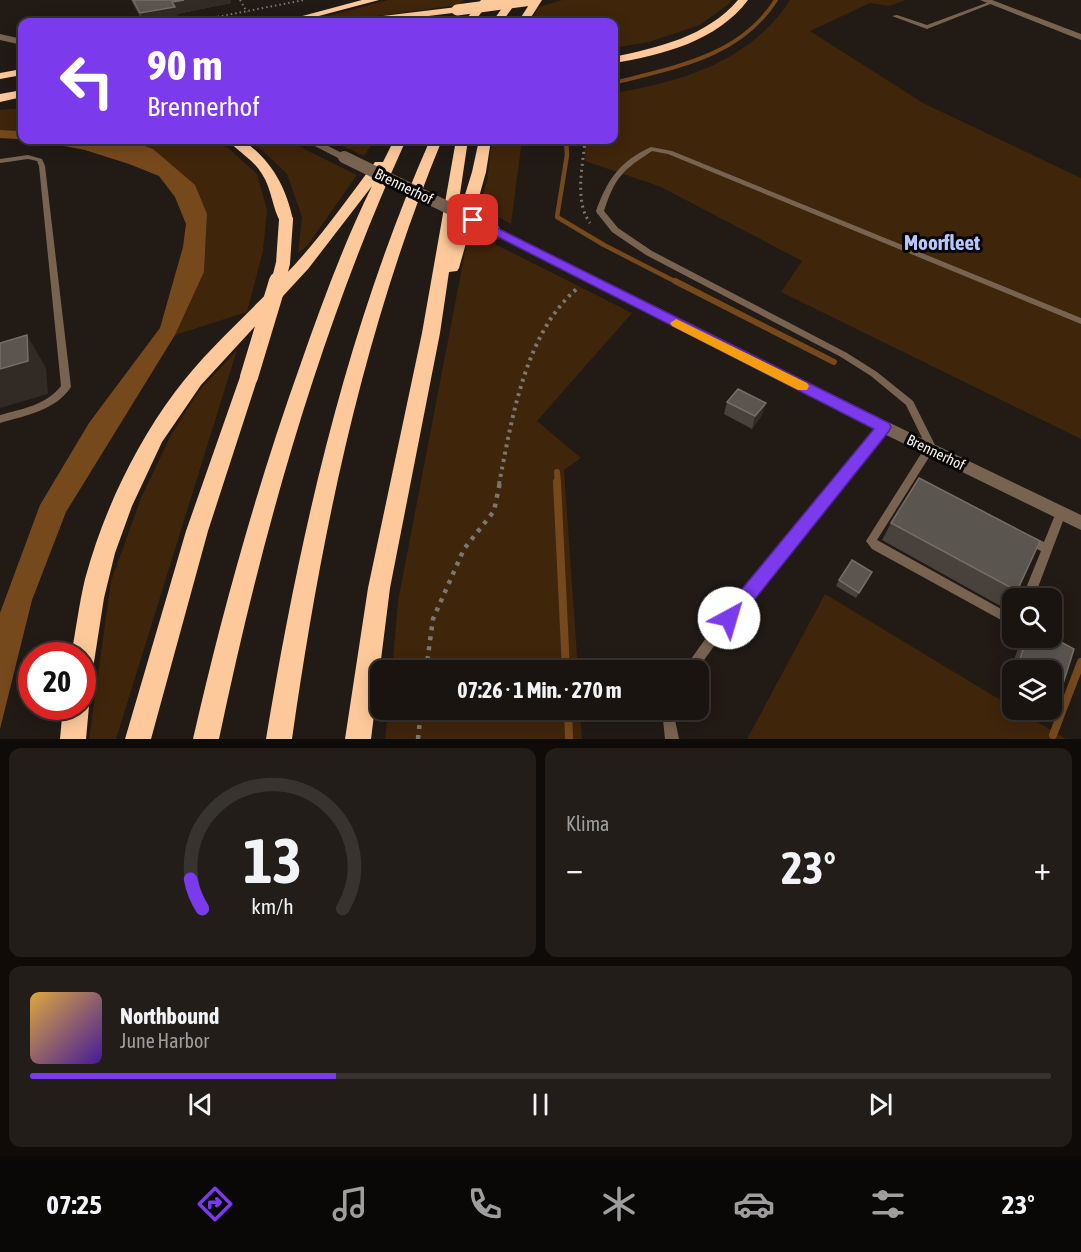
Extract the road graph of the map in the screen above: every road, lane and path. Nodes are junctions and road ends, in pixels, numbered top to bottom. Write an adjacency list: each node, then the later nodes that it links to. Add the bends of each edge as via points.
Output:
1 (240, 0): 10 (path)
2 (304, 0): 10 (path)
3 (374, 0): 13 (highway)
4 (486, 0): 15 (highway)
5 (513, 0): 16 (highway)
6 (532, 0): 14 (highway, bridge)
7 (537, 0): 17 (highway)
8 (743, 0): 21 (highway, via 730,15 697,35)
9 (988, 2): 11 (lane, via 927,27); 19 (street)
10 (247, 12): 12 (path)
11 (895, 16)
12 (213, 18)
13 (301, 18)
14 (391, 18)
15 (472, 18)
16 (500, 18)
17 (526, 18)
18 (0, 37): 20 (street)
19 (1081, 37)
20 (18, 41)
21 (618, 59)
22 (18, 73): 23 (highway)
23 (0, 76)
24 (18, 95): 25 (highway)
25 (0, 98)
26 (0, 102): 27 (highway)
27 (18, 102)
28 (239, 144): 55 (highway, bridge, via 257,158 279,189 286,220 283,263 197,531)
29 (316, 144): 36 (street, Brennerhof, bridge)
30 (397, 144): 48 (highway, via 291,278 218,352 181,397 146,455 119,512 97,578)
31 (398, 144): 56 (highway, via 342,271 295,406 257,533)
32 (434, 144): 57 (highway, via 392,248 344,409)
33 (461, 144): 38 (highway)
34 (484, 144): 38 (highway, via 473,195)
35 (0, 161): 39 (lane, via 28,157 40,160 42,166 66,387 45,405)
36 (588, 279): 40 (street, Brennerhof); 49 (path, via 568,296 540,335 513,412 494,511 464,549 434,619)
37 (1081, 321): 41 (lane, via 670,152 651,149 617,172 600,211 615,230 649,253 874,374 910,403)
38 (431, 333): 58 (highway, via 379,588)
39 (0, 419)
40 (884, 427): 41 (street, Brennerhof); 50 (lane)
41 (931, 450): 42 (street, Brennerhof); 47 (lane, via 914,481 870,541)
42 (1061, 513): 43 (street, Brennerhof); 45 (lane)
43 (1081, 523)
44 (1015, 533): 45 (lane)
45 (1047, 549): 46 (lane)
46 (1032, 588)
47 (1002, 615)
48 (86, 642)
49 (428, 660)
50 (697, 660)
51 (75, 720): 54 (highway)
52 (420, 720): 59 (path)
53 (669, 720): 60 (lane)
54 (73, 739)
55 (138, 739)
56 (206, 739)
57 (279, 739)
58 (358, 739)
59 (418, 739)
60 (672, 739)

